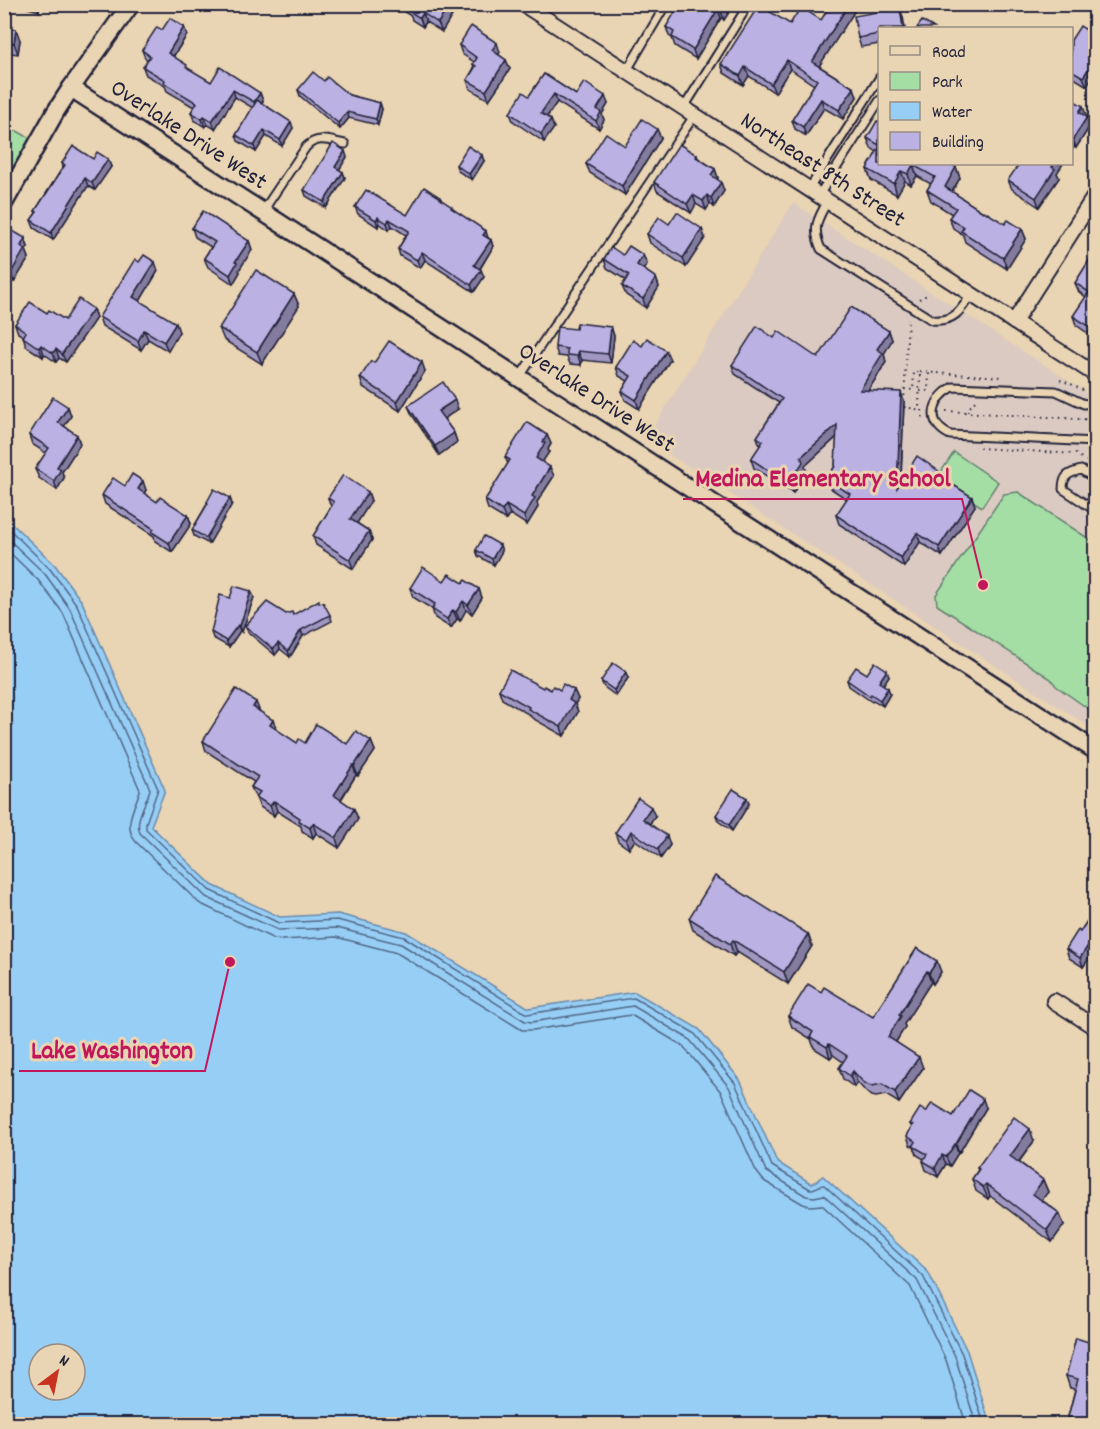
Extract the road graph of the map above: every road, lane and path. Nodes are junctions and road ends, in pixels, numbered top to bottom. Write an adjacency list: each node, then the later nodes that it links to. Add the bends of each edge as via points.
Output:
1 (131, 4): 7 (street)
2 (666, 4): 5 (lane)
3 (746, 4): 9 (lane)
4 (532, 7): 5 (street, Northeast 8th Street)
5 (626, 72): 9 (street, Northeast 8th Street)
6 (878, 79): 14 (lane)
7 (71, 88): 15 (street); 16 (street, Overlake Drive West)
8 (878, 102): 14 (lane)
9 (688, 112): 14 (street, Northeast 8th Street); 24 (lane)
10 (4, 138): 11 (path)
11 (15, 138)
12 (345, 144): 16 (lane, via 321,139 311,142)
13 (1095, 194): 19 (street)
14 (819, 195): 17 (street, Northeast 8th Street); 17 (lane, via 816,224 821,249 932,320 959,314)
15 (4, 203)
16 (262, 213): 24 (street, Overlake Drive West)
17 (971, 294): 19 (street, Northeast 8th Street)
18 (908, 318): 20 (path)
19 (1014, 322): 23 (street, Northeast 8th Street)
20 (905, 372): 21 (path); 25 (path)
21 (914, 372): 22 (path); 25 (path, via 913,390)
22 (920, 372): 26 (path); 26 (path, via 928,373 928,392)
23 (1095, 375)
24 (519, 378): 39 (street, Overlake Drive West)
25 (904, 389): 29 (path, via 904,408)
26 (920, 391): 29 (path)
27 (978, 398): 32 (path)
28 (1095, 402): 34 (lane, via 1084,404 1056,391 953,387 940,397 934,410 939,426 950,435)
29 (919, 409): 30 (path)
30 (926, 410)
31 (946, 411): 32 (path)
32 (968, 412): 33 (path)
33 (1095, 420)
34 (1095, 442)
35 (1086, 461): 36 (path)
36 (1095, 461)
37 (1095, 480): 38 (lane, via 1081,470 1069,473 1063,482 1063,489)
38 (1095, 511)
39 (1095, 751)
40 (1054, 1001): 41 (street)
41 (1095, 1028)

